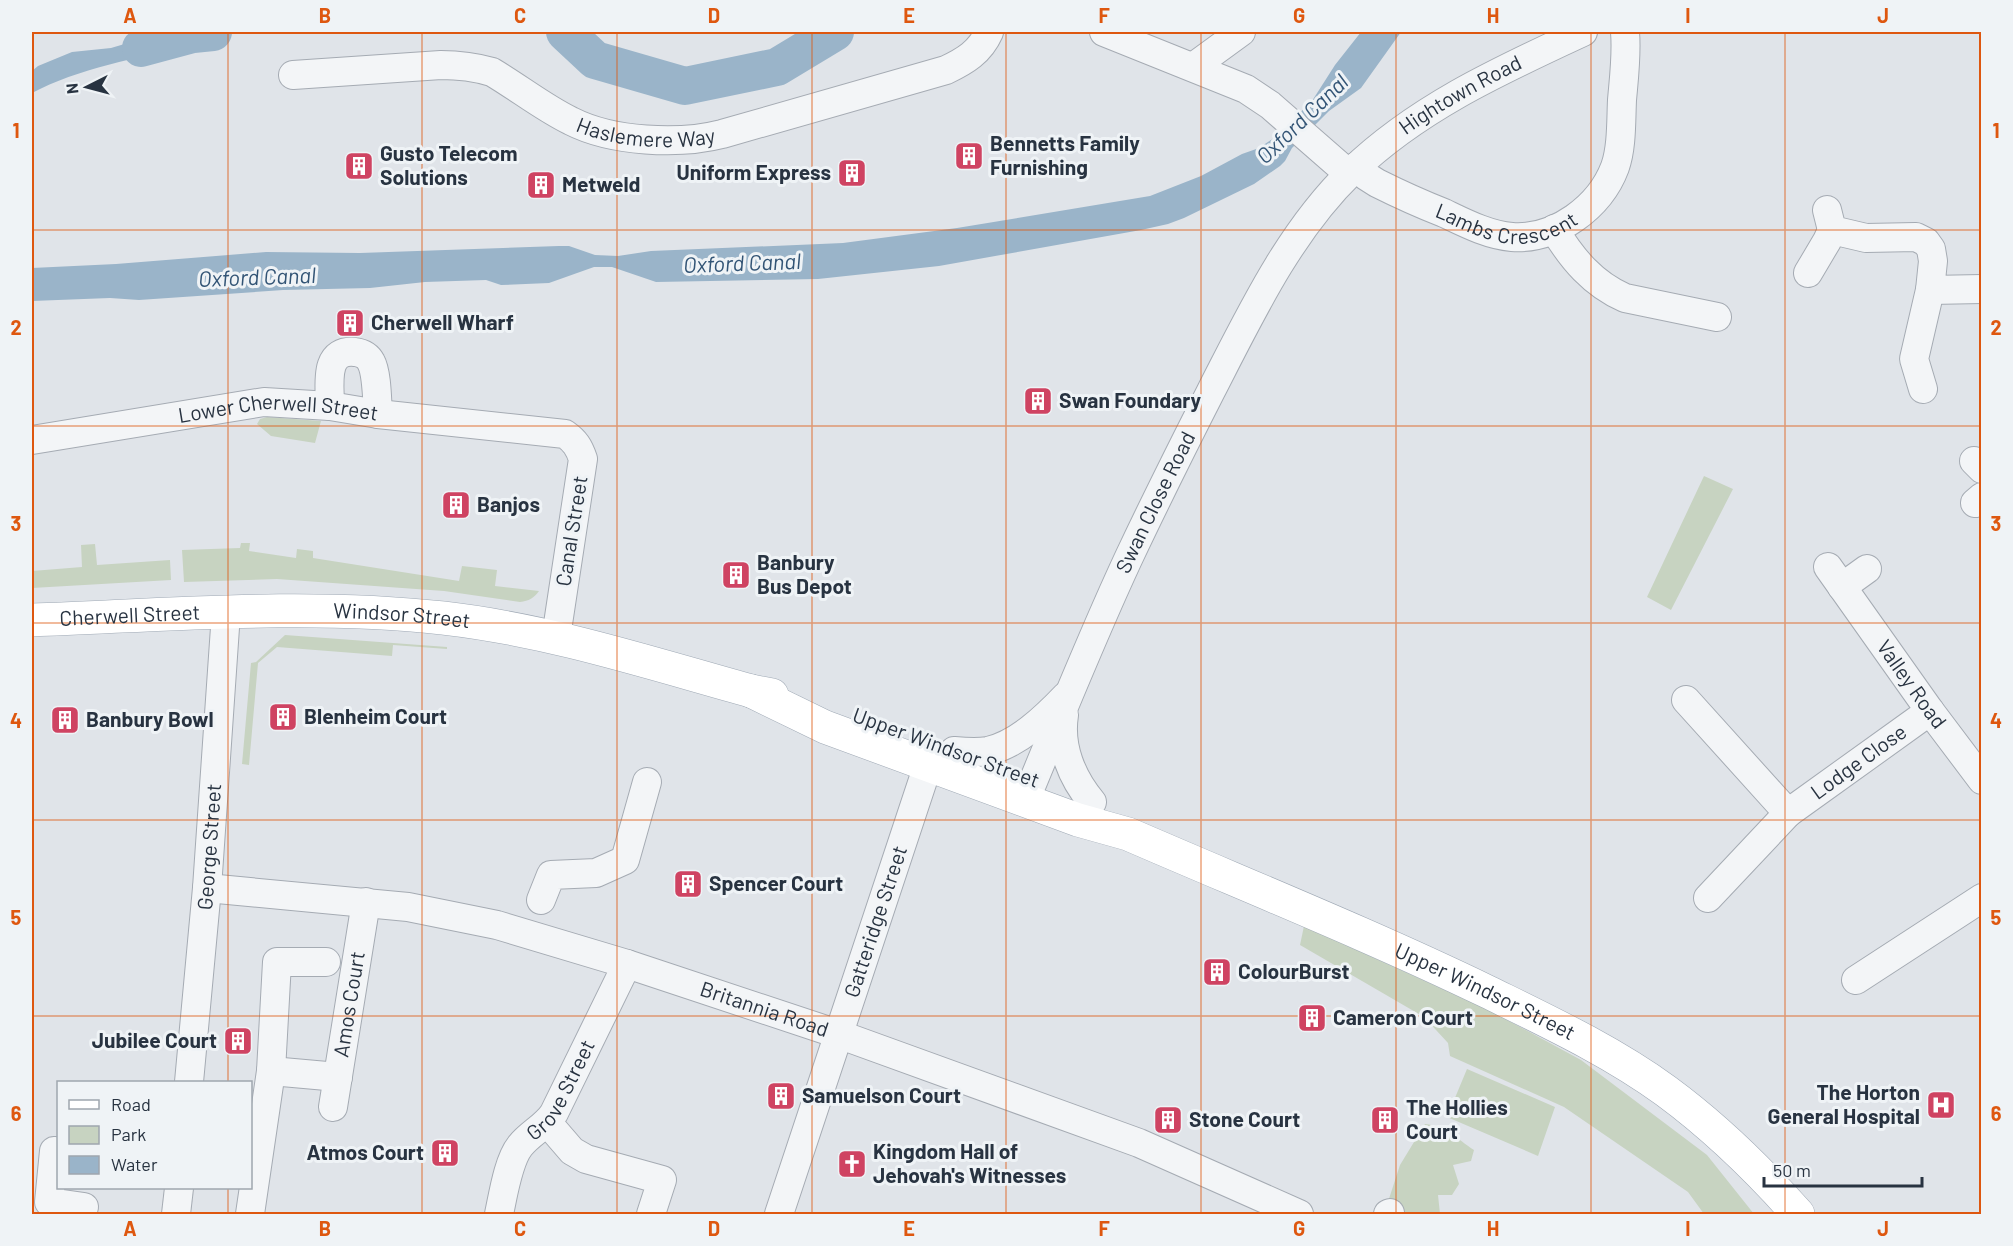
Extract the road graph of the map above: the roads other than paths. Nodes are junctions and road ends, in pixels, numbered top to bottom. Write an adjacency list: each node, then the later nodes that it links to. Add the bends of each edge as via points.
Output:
1 (988, 32): 7 (street, Haslemere Way, via 975,53 946,70 722,134 686,140 635,138 591,129 571,122 492,72 461,65)
2 (1104, 32): 6 (street, Lambs Crescent)
3 (1241, 32): 6 (street)
4 (1625, 32): 9 (street, Lambs Crescent, via 1616,165 1591,203)
5 (1573, 34): 8 (street, Hightown Road, via 1470,86 1391,138)
6 (1193, 67): 8 (street, Lambs Crescent, via 1246,89)
7 (293, 75)
8 (1353, 170): 9 (street, Lambs Crescent, via 1480,230 1510,237); 23 (street, Swan Close Road, via 1298,237 1243,329 1129,557)
9 (1554, 230): 13 (street, via 1569,254 1614,293)
10 (1808, 273): 12 (street, via 1827,241 1829,220 1866,238 1916,237 1926,242 1933,261)
11 (1982, 289): 12 (street)
12 (1930, 290): 14 (street, via 1914,359)
13 (1717, 317)
14 (1923, 389)
15 (330, 406): 16 (street, Lower Cherwell Street); 16 (street, via 332,361 354,352 369,358 373,366); 18 (street, Lower Cherwell Street, via 264,402)
16 (378, 414): 17 (street, Lower Cherwell Street)
17 (526, 429): 22 (street, Canal Street, via 565,434 574,440 583,459)
18 (32, 440)
19 (1868, 569): 25 (street, Valley Road, via 1835,577)
20 (226, 613): 21 (main road, Cherwell Street); 22 (main road, Windsor Street, via 371,612 444,618); 33 (street, George Street)
21 (32, 620)
22 (566, 640): 26 (main road, Upper Windsor Street, via 751,691 832,706)
23 (1073, 688): 26 (street, Swan Close Road, via 1011,741 988,751); 29 (street, Swan Close Road); 30 (street, Swan Close Road, via 1063,719 1065,748 1075,779)
24 (1686, 700): 31 (street, Lodge Close)
25 (1930, 711): 27 (street, Valley Road); 31 (street, Lodge Close)
26 (941, 758): 29 (main road, Upper Windsor Street); 41 (street, Gatteridge Street)
27 (1982, 780)
28 (647, 782): 36 (street, via 625,860 596,873 551,875)
29 (1030, 791): 30 (main road, Upper Windsor Street); 32 (main road, Upper Windsor Street, via 1078,820)
30 (1092, 802): 32 (main road, Upper Windsor Street)
31 (1788, 813): 34 (street, Lodge Close)
32 (1128, 834): 56 (main road, Upper Windsor Street, via 1442,970 1595,1047 1665,1091 1713,1128)
33 (207, 888): 37 (street, Britannia Road); 44 (street, George Street)
34 (1708, 898)
35 (1982, 898): 40 (street)
36 (541, 900)
37 (366, 902): 39 (street, Britannia Road, via 464,917); 43 (street, Amos Court)
38 (326, 962): 42 (street, via 277,962)
39 (627, 964): 41 (street, Britannia Road); 46 (street, Grove Street)
40 (1856, 980)
41 (838, 1034): 54 (street, Gatteridge Street); 55 (street, Britannia Road, via 1139,1143)
42 (271, 1071): 43 (street); 51 (street)
43 (338, 1077): 45 (street, Amos Court)
44 (189, 1081)
45 (333, 1107)
46 (548, 1122): 52 (street, Grove Street, via 513,1157); 53 (street, via 572,1151 586,1160 662,1180)
47 (48, 1150): 49 (street, via 49,1202)
48 (179, 1189): 50 (street)
49 (84, 1207)
50 (176, 1215)
51 (250, 1215)
52 (498, 1215)
53 (651, 1215)
54 (779, 1215)
55 (1299, 1215)
56 (1798, 1215)

